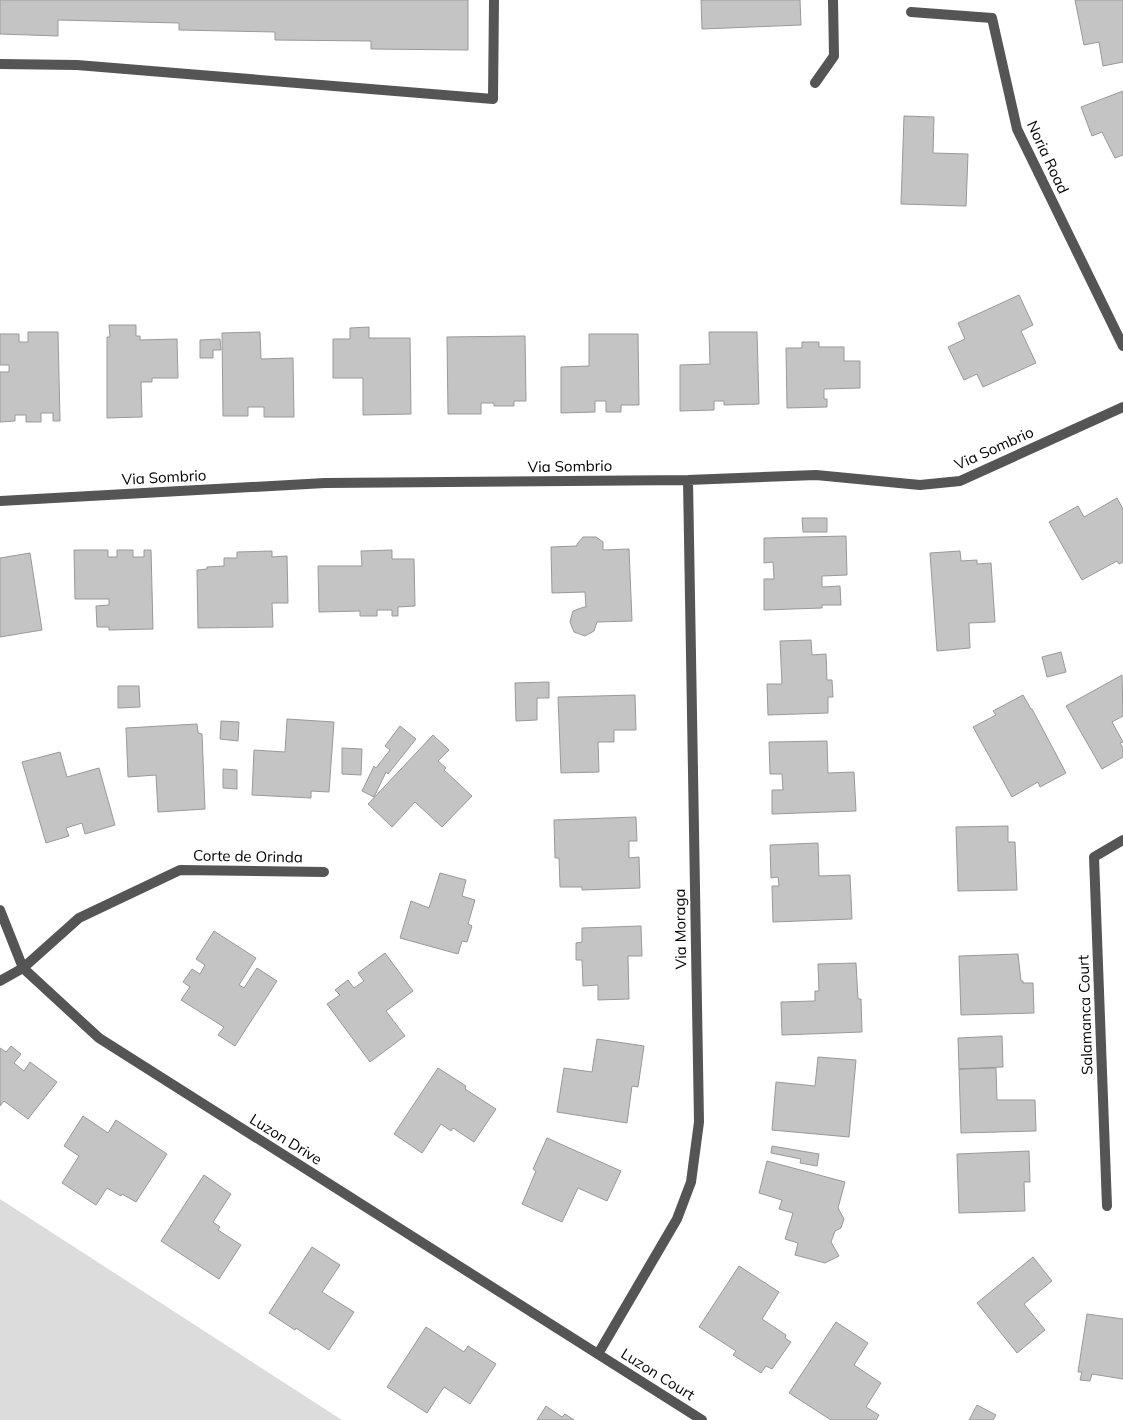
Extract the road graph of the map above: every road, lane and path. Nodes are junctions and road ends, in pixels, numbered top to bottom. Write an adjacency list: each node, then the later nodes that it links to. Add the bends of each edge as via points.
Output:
1 (494, 0): 4 (street, via 493,99 76,65)
2 (833, 0): 5 (street, via 834,56)
3 (911, 12): 6 (street, Noria Road, via 992,18 1017,129)
4 (0, 64)
5 (814, 82)
6 (1123, 346)
7 (1123, 407): 8 (street, Via Sombrio, via 960,481 920,485 816,475)
8 (688, 480): 9 (street, Via Sombrio, via 325,483); 16 (street, Via Moraga, via 699,1122 692,1182 678,1219)
9 (0, 501)
10 (1123, 840): 15 (street, Salamanca Court, via 1094,857)
11 (324, 872): 13 (street, Corte de Orinda, via 180,870 79,918)
12 (0, 910): 13 (street, Luzon Drive)
13 (23, 968): 14 (street, Corte de Orinda); 16 (street, Luzon Drive, via 99,1038)
14 (0, 981)
15 (1107, 1206)
16 (598, 1354): 17 (street, Luzon Court)
17 (702, 1420)

